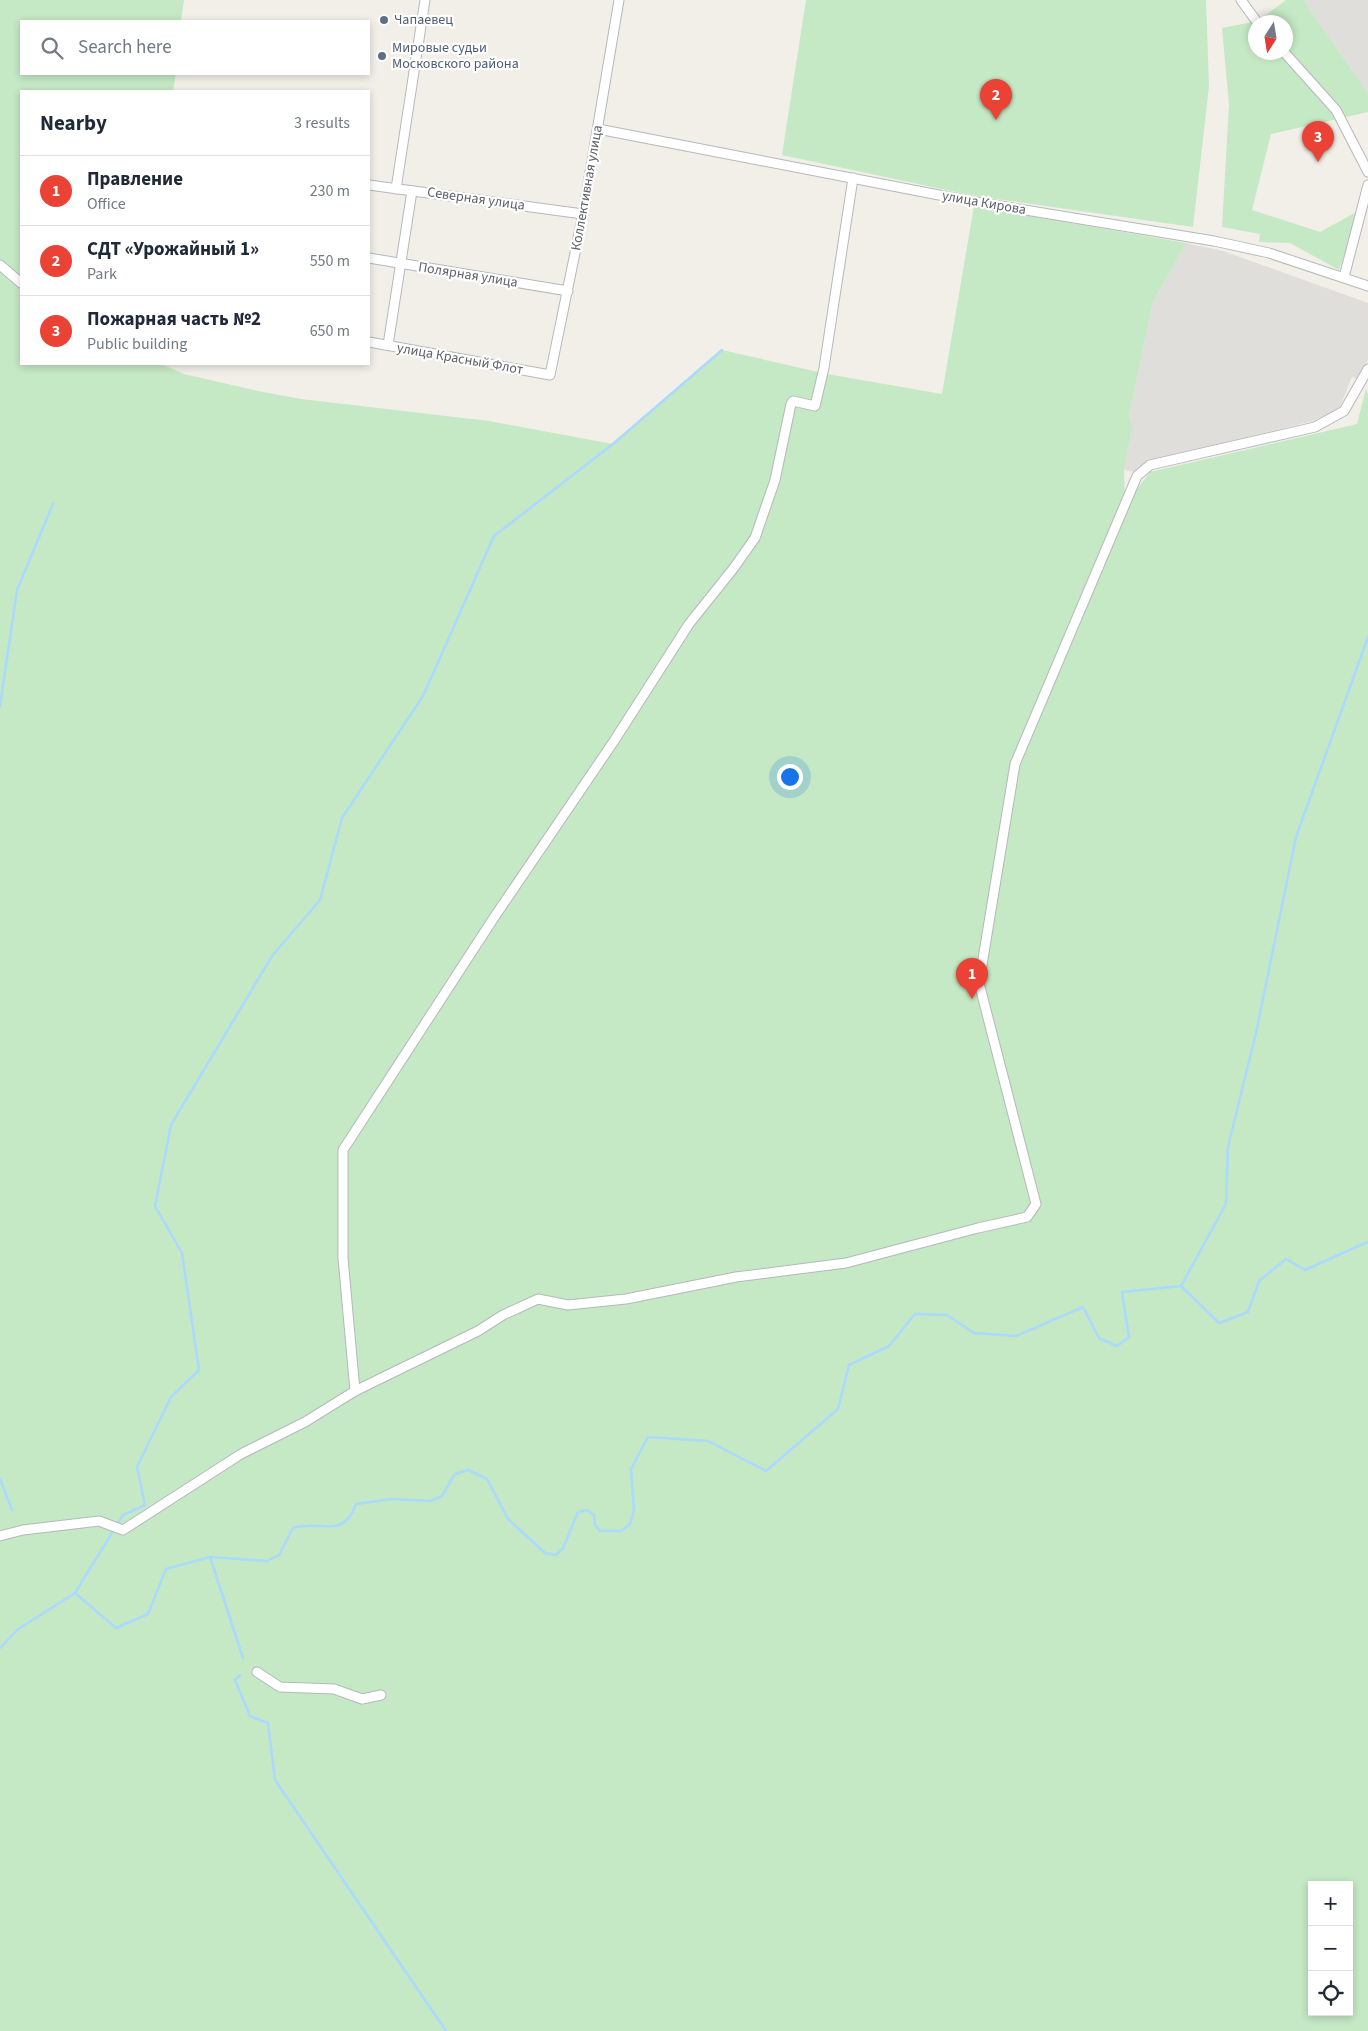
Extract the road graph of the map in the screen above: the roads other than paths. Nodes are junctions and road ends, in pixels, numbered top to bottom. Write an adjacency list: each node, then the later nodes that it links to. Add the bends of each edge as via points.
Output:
1 (425, 0): 11 (street)
2 (620, 0): 6 (street, Коллективная улица)
3 (1240, 0): 4 (street)
4 (1252, 15)
5 (1291, 60): 7 (street, via 1336,110)
6 (598, 129): 8 (street, улица Кирова); 13 (street, Коллективная улица)
7 (1368, 172)
8 (853, 178): 17 (street, улица Кирова, via 970,201 1214,241 1269,253); 25 (street, via 824,368 815,406 793,401 791,404 775,480 755,538 689,624 343,1150 343,1258)
9 (370, 184): 11 (street, Северная улица)
10 (1368, 185): 17 (street)
11 (396, 189): 12 (street, Северная улица)
12 (412, 190): 13 (street, Северная улица); 15 (street)
13 (583, 214): 20 (street, Коллективная улица)
14 (370, 258): 15 (street, Полярная улица)
15 (401, 264): 20 (street, Полярная улица); 22 (street)
16 (0, 265): 18 (street)
17 (1344, 277): 19 (street, улица Кирова)
18 (20, 282)
19 (1368, 286)
20 (568, 291): 24 (street, Коллективная улица)
21 (370, 342): 22 (street, улица Красный Флот)
22 (388, 346): 24 (street, улица Красный Флот)
23 (1368, 369): 25 (street, via 1344,411 1315,427 1150,465 1137,476 1015,764 979,983 1036,1204 1028,1218 846,1263 736,1277 626,1299 568,1305 538,1299)
24 (550, 375)
25 (355, 1392): 26 (street, via 242,1454 123,1530 99,1521 22,1530)
26 (0, 1536)
27 (257, 1672): 28 (street, via 280,1687 334,1689 362,1699)
28 (381, 1695)

